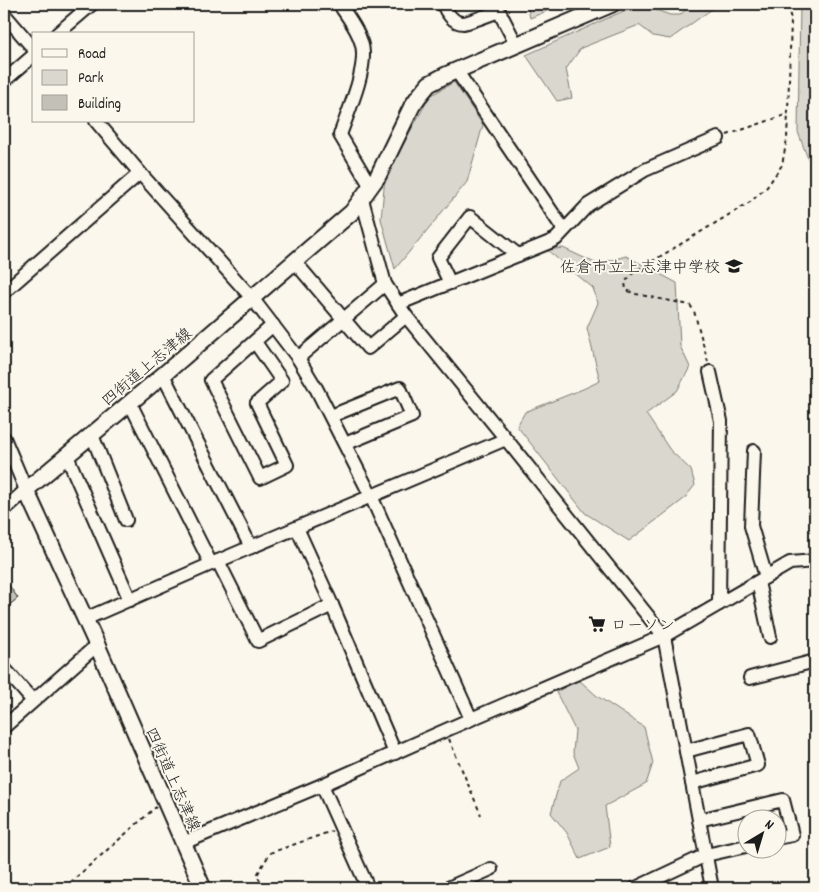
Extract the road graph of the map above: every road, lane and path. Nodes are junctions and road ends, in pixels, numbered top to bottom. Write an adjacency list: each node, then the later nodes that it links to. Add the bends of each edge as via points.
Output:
1 (92, 4): 7 (street)
2 (344, 4): 17 (street, via 342,8 356,29 364,52 360,75 340,135)
3 (443, 4): 8 (street, via 454,20 463,23 499,10)
4 (612, 4): 8 (main road, 四街道上志津線)
5 (788, 4): 13 (path, via 791,21)
6 (4, 14): 9 (street)
7 (59, 32)
8 (516, 44): 11 (main road, 四街道上志津線)
9 (32, 47)
10 (32, 56): 12 (street)
11 (456, 70): 17 (main road, 四街道上志津線, via 429,84 419,96); 18 (street)
12 (4, 81)
13 (788, 114): 15 (path); 31 (path, via 782,165 767,186 750,202 633,272 625,282 626,290 636,294 690,306)
14 (97, 122): 16 (street)
15 (718, 138): 18 (street, via 646,170 588,205)
16 (140, 173): 23 (street); 24 (street)
17 (367, 193): 20 (main road, 四街道上志津線, via 352,212); 22 (street)
18 (564, 230): 19 (street, via 556,239)
19 (518, 255): 21 (street); 21 (street, via 470,218 438,258)
20 (295, 262): 24 (main road, 四街道上志津線); 27 (street)
21 (450, 283): 25 (street)
22 (385, 284): 25 (street); 27 (street)
23 (4, 292)
24 (252, 298): 28 (street); 32 (main road, 四街道上志津線)
25 (398, 304): 26 (street)
26 (406, 316): 27 (street, via 368,348); 37 (street)
27 (343, 320): 30 (street)
28 (273, 326): 29 (street); 30 (street)
29 (255, 342): 29 (street, via 211,380 260,478 287,465 257,403 282,381)
30 (298, 358): 34 (street)
31 (710, 372): 51 (street, via 721,421)
32 (163, 375): 33 (main road, 四街道上志津線); 46 (street)
33 (130, 403): 35 (main road, 四街道上志津線); 48 (street)
34 (331, 416): 38 (street); 38 (street, via 400,388 412,416)
35 (92, 435): 40 (main road, 四街道上志津線); 44 (street)
36 (4, 438): 41 (street)
37 (506, 439): 42 (street); 54 (street)
38 (345, 444): 42 (street)
39 (754, 451): 49 (street, via 751,526)
40 (67, 456): 41 (main road, 四街道上志津線); 50 (street)
41 (26, 490): 43 (street); 53 (main road, 四街道上志津線)
42 (372, 496): 45 (street); 61 (street)
43 (4, 508)
44 (126, 520)
45 (296, 528): 46 (street); 52 (street)
46 (251, 547): 48 (street)
47 (815, 561): 49 (street, via 790,563)
48 (214, 563): 50 (street); 52 (street, via 258,641)
49 (762, 579): 51 (street); 55 (street)
50 (130, 600): 53 (street)
51 (719, 604): 54 (street)
52 (332, 605): 65 (street)
53 (85, 620): 56 (main road, 四街道上志津線)
54 (664, 636): 61 (street); 64 (street)
55 (770, 637)
56 (97, 645): 60 (street); 68 (main road, 四街道上志津線)
57 (815, 661): 59 (street)
58 (4, 668): 60 (street)
59 (750, 678)
60 (33, 701): 62 (street)
61 (471, 719): 63 (street)
62 (4, 727)
63 (445, 730): 65 (street); 73 (path)
64 (686, 751): 66 (street); 66 (street, via 749,734 758,765)
65 (395, 752): 67 (street)
66 (692, 783): 74 (street)
67 (322, 785): 75 (street); 77 (street)
68 (164, 800): 77 (main road, 四街道上志津線); 81 (path)
69 (741, 810): 70 (street, via 783,800)
70 (786, 810)
71 (736, 811): 74 (street)
72 (786, 811): 76 (street, via 792,834)
73 (481, 815)
74 (699, 820): 79 (street)
75 (341, 827): 83 (path, via 270,853 257,875); 84 (street)
76 (786, 836)
77 (183, 843): 82 (main road, 四街道上志津線)
78 (736, 848): 79 (street)
79 (706, 855): 86 (street); 87 (street)
80 (491, 869): 85 (street)
81 (64, 888)
82 (203, 888)
83 (264, 888)
84 (368, 888)
85 (448, 888)
86 (636, 888)
87 (712, 888)

